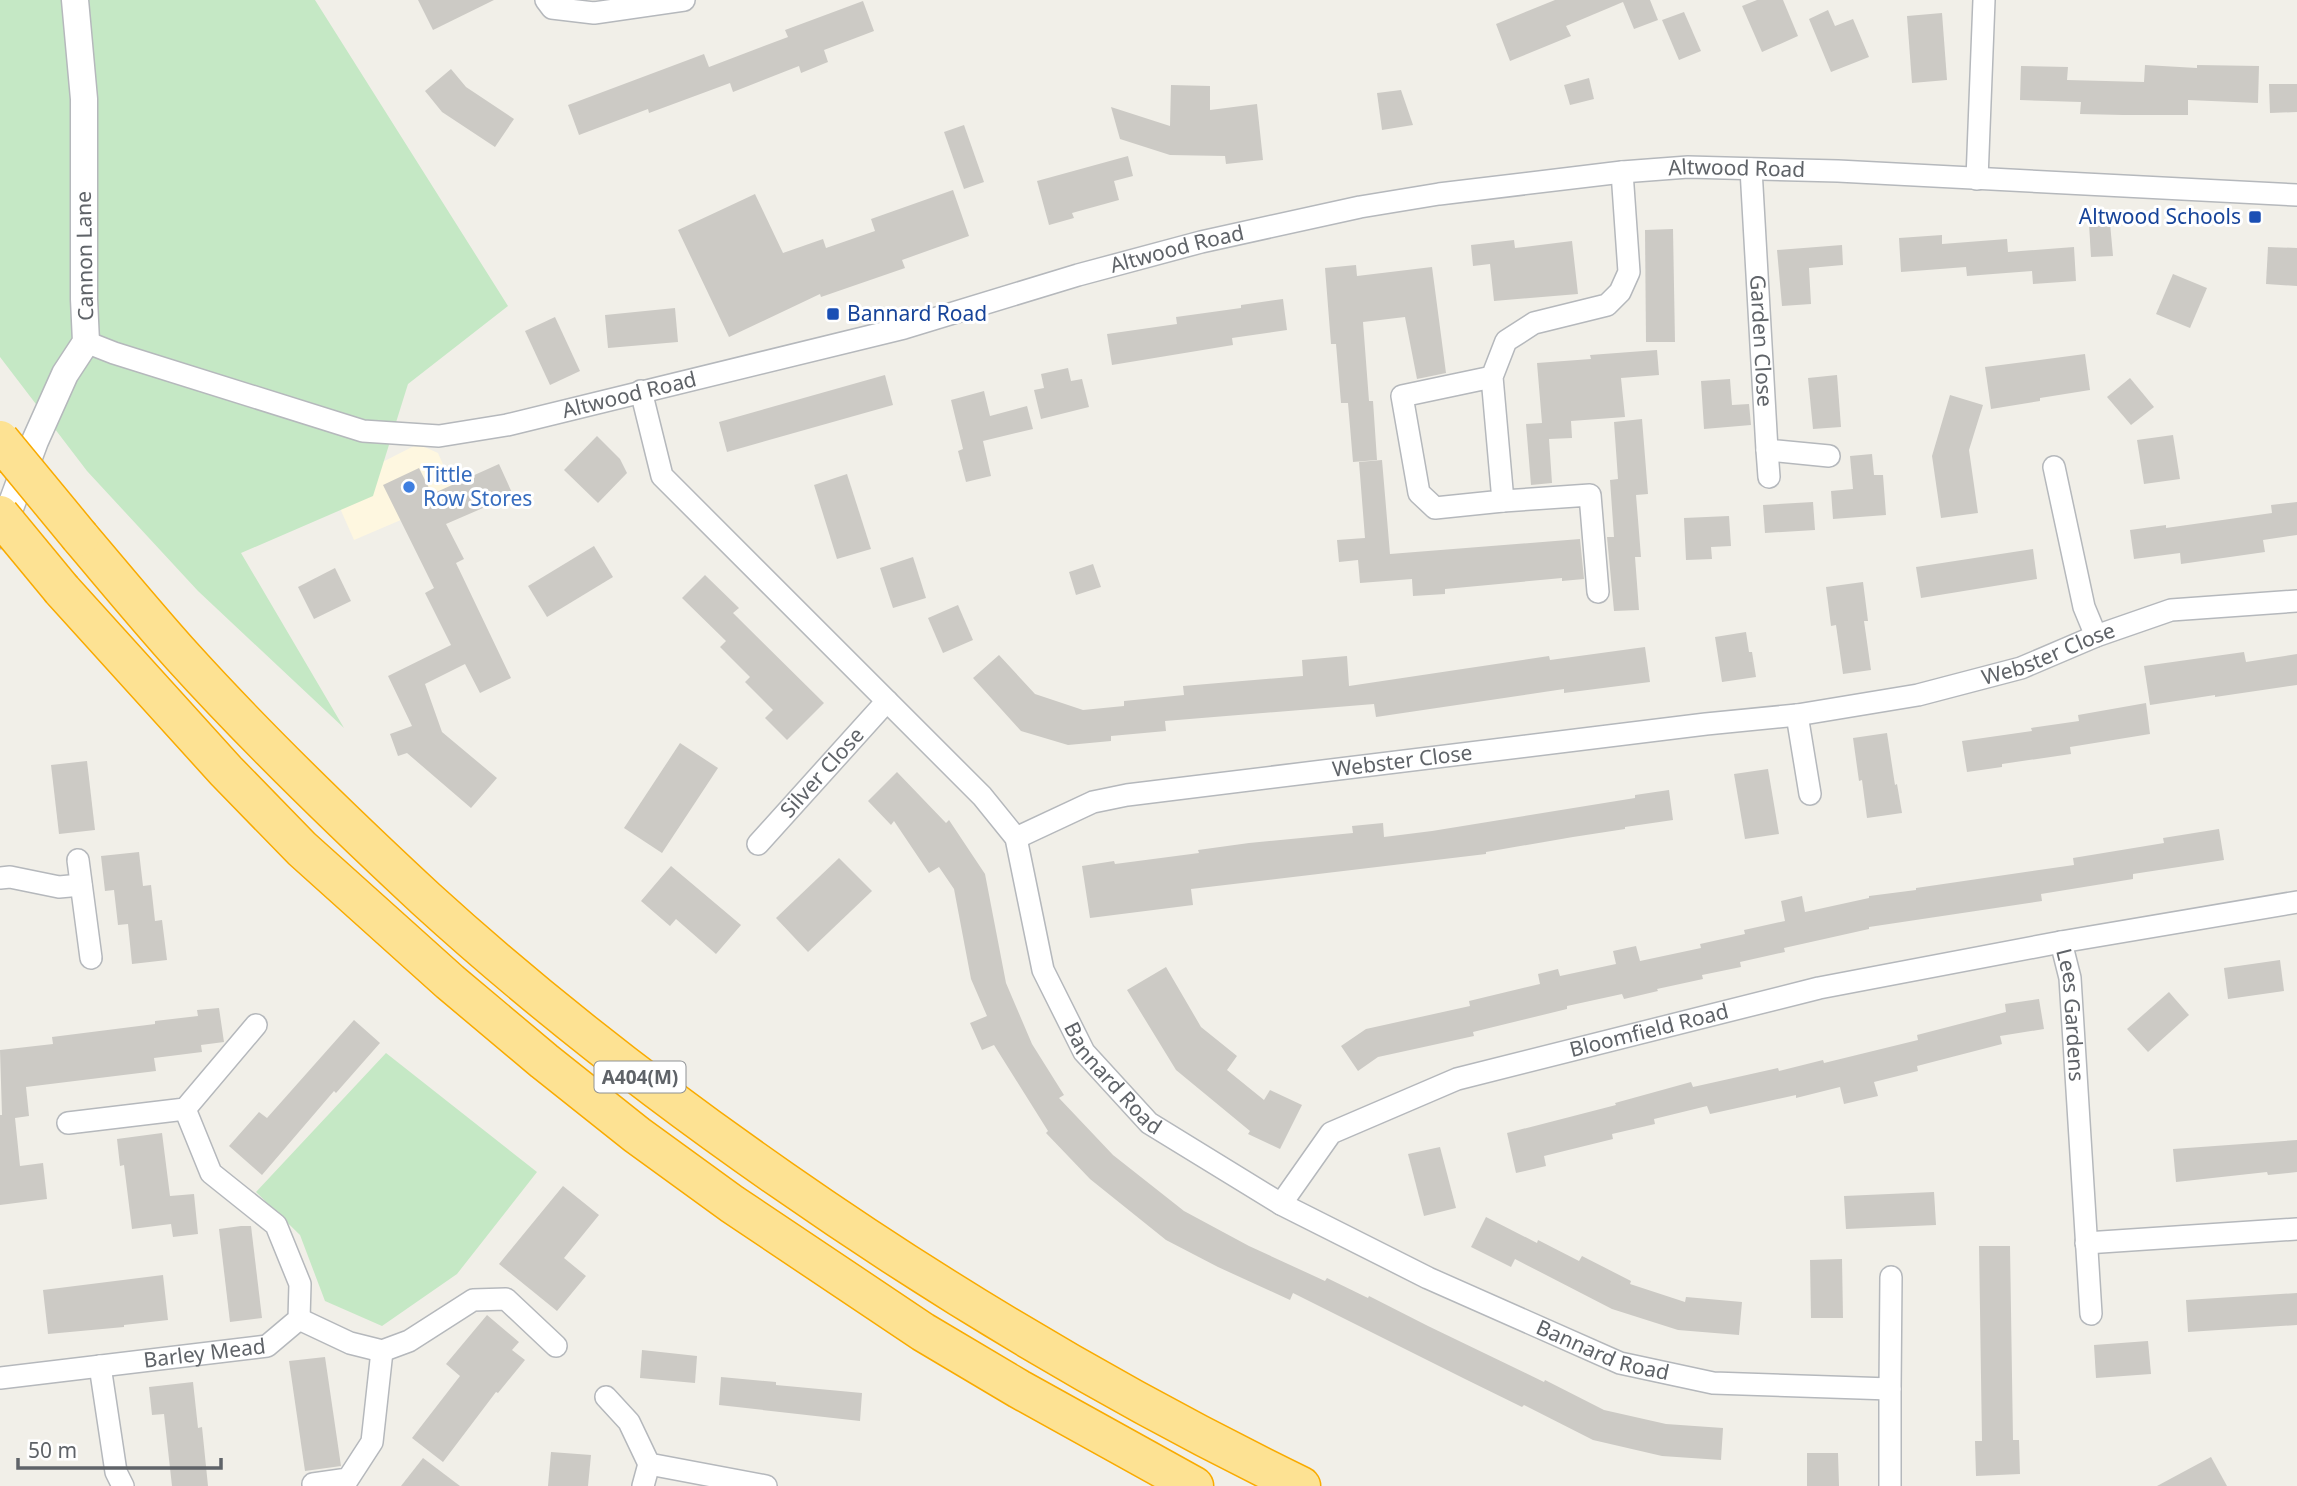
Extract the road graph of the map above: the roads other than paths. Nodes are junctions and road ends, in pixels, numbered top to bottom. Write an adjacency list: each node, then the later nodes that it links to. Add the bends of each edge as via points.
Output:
1 (75, 0): 9 (street, Cannon Lane, via 84,99)
2 (546, 0): 3 (street, via 552,8 594,13)
3 (684, 0)
4 (1984, 0): 7 (street)
5 (1751, 169): 6 (street, Altwood Road); 7 (street, Altwood Road); 13 (street, Garden Close)
6 (1622, 172): 10 (street, via 1629,272 1620,292 1607,305 1534,323 1506,341); 11 (street, Altwood Road, via 1439,194 1272,225 1077,275 904,328)
7 (1977, 179): 8 (street, Altwood Road)
8 (2297, 195)
9 (86, 342): 11 (street, Altwood Road, via 363,431 439,436 507,425); 19 (street, Cannon Lane, via 65,374 35,441)
10 (1492, 377): 17 (street); 17 (street, via 1402,396 1419,493 1435,508)
11 (641, 391): 23 (street, Bannard Road, via 662,476)
12 (0, 440): 55 (highway, A404(M), bridge, via 184,657 345,822 537,995 729,1143 959,1298 1087,1374)
13 (1767, 450): 14 (street); 16 (street, Garden Close)
14 (1829, 456)
15 (2054, 467): 22 (street, via 2084,607)
16 (1769, 477)
17 (1503, 501): 20 (street, via 1590,495)
18 (0, 515): 54 (highway, A404(M), bridge, via 62,590 302,849 450,982 627,1127 732,1204 923,1332)
19 (0, 535)
20 (1598, 592)
21 (2297, 601): 22 (street, Webster Close, via 2171,610)
22 (2096, 636): 24 (street, Webster Close, via 2021,668 1931,692)
23 (887, 701): 26 (street, Bannard Road, via 982,796); 27 (street, Silver Close)
24 (1797, 715): 25 (street); 26 (street, Webster Close, via 1127,795 1093,802)
25 (1810, 794)
26 (1016, 838): 37 (street, Bannard Road, via 1044,970 1084,1052 1149,1123)
27 (758, 844)
28 (78, 860): 30 (street)
29 (0, 878): 30 (street, via 59,887)
30 (81, 885): 33 (street)
31 (2297, 902): 32 (street, Lees Gardens)
32 (2061, 942): 37 (street, Bloomfield Road, via 1819,988 1457,1079 1331,1133); 39 (street, Lees Gardens, via 2070,978)
33 (91, 957)
34 (256, 1025): 35 (street)
35 (185, 1109): 36 (street); 42 (street, via 211,1172 276,1225 300,1284)
36 (68, 1123)
37 (1282, 1204): 47 (street, Bannard Road, via 1428,1279 1620,1363 1713,1383)
38 (2297, 1229): 39 (street)
39 (2086, 1243): 41 (street, Lees Gardens)
40 (1891, 1277): 47 (street)
41 (2091, 1314)
42 (299, 1319): 44 (street, via 350,1343); 45 (street, Barley Mead, via 267,1346)
43 (556, 1346): 44 (street, via 506,1299 473,1300 409,1341)
44 (382, 1350): 50 (street, via 372,1442 348,1479)
45 (100, 1366): 46 (street, Barley Mead); 51 (street, via 116,1472)
46 (0, 1378)
47 (1890, 1389): 56 (street)
48 (606, 1397): 49 (street, via 629,1422)
49 (649, 1464): 52 (street); 53 (street)
50 (313, 1484)
51 (123, 1486)
52 (643, 1486)
53 (766, 1486)
54 (1194, 1486)
55 (1301, 1486)
56 (1890, 1486)

